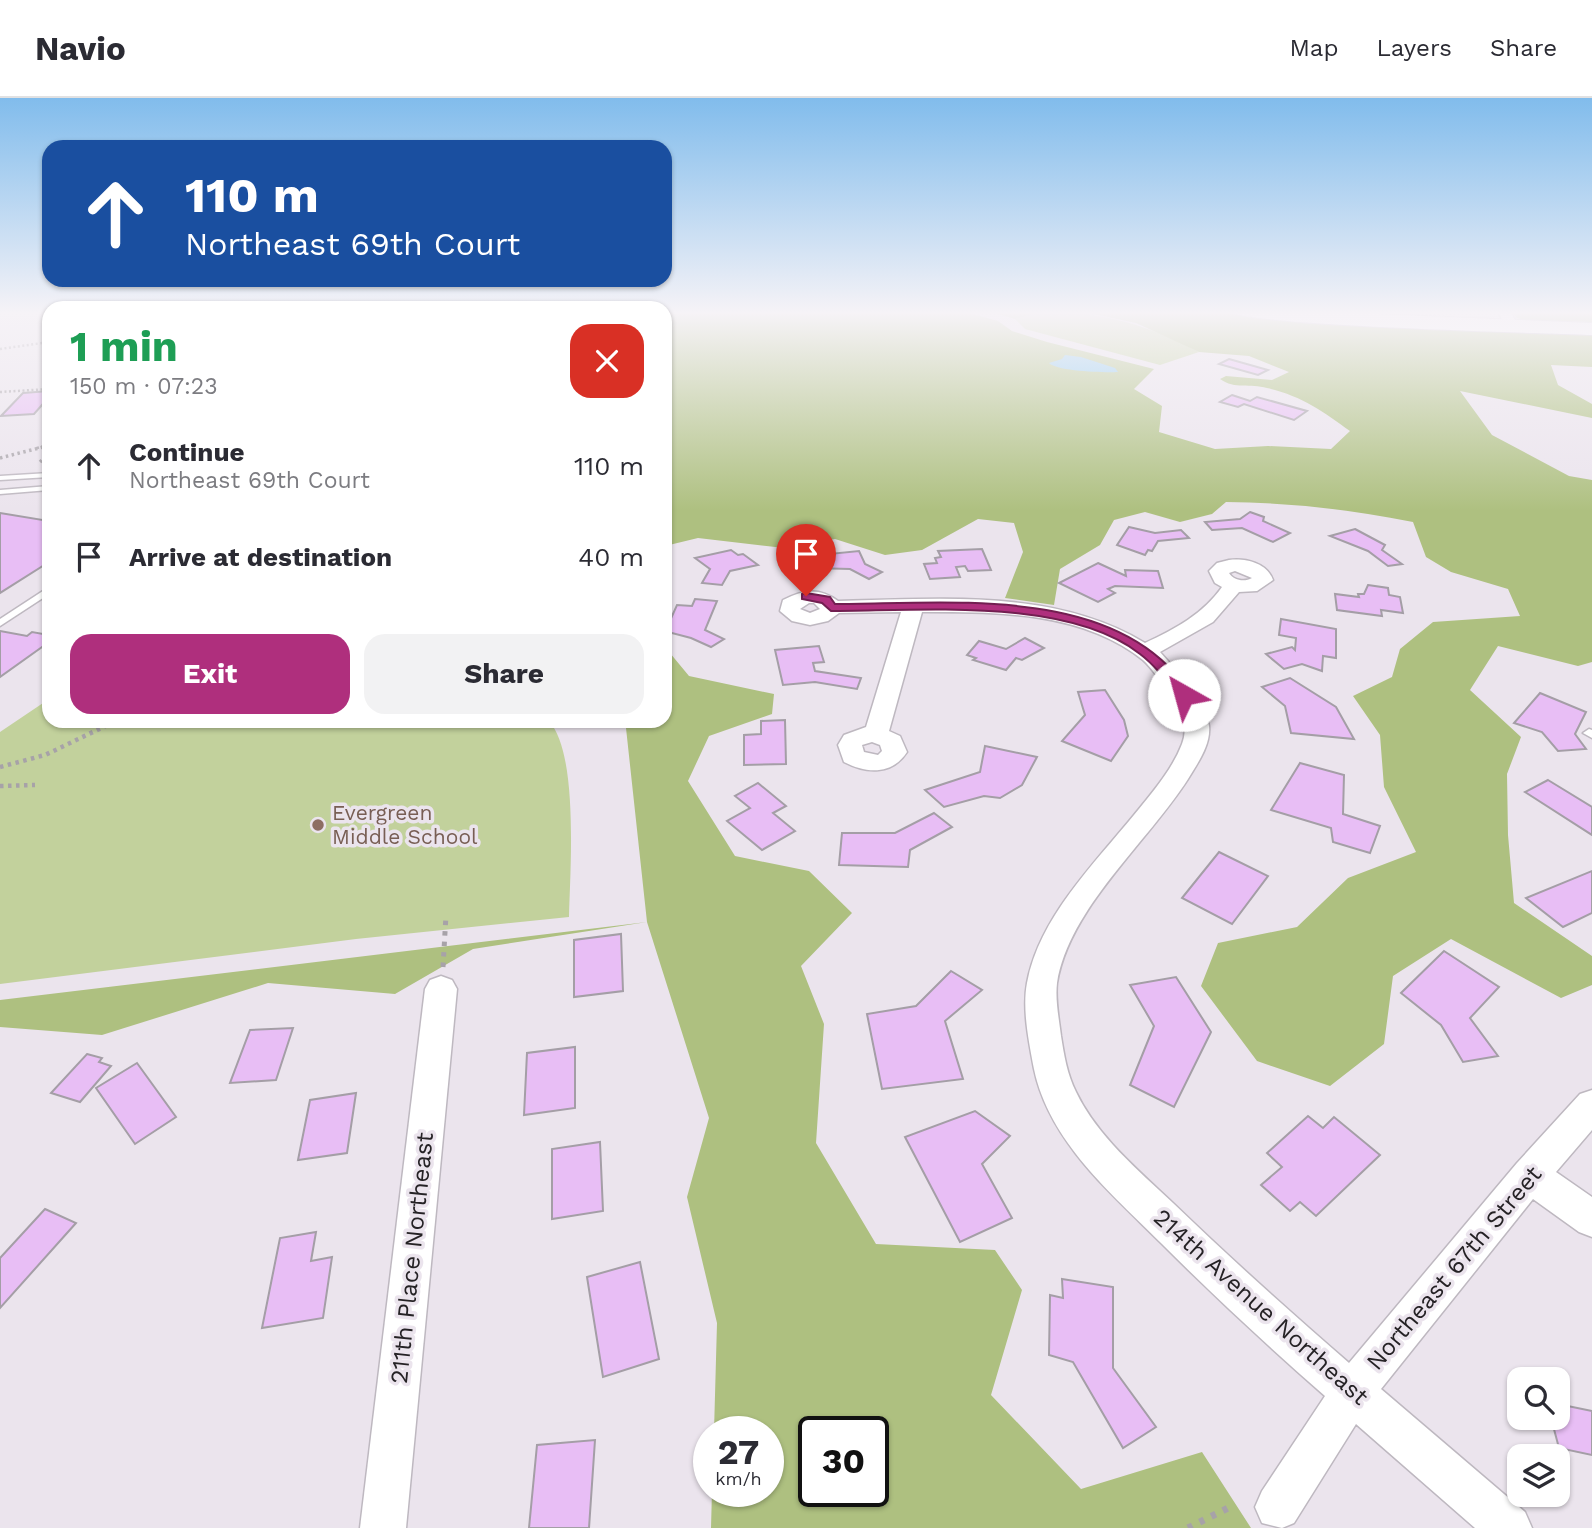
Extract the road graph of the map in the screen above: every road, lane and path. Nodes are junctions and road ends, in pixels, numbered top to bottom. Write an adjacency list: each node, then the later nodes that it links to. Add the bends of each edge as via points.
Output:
1 (42, 390): 2 (path)
2 (0, 393)
3 (42, 447): 4 (path)
4 (0, 458)
5 (42, 475): 6 (lane)
6 (0, 478)
7 (42, 489): 8 (lane)
8 (0, 492)
9 (1234, 585): 14 (street, via 1200,624)
10 (42, 595): 13 (lane)
11 (831, 607): 12 (street, 214th Avenue Northeast)
12 (914, 607): 14 (street, 214th Avenue Northeast, via 1003,608 1072,619 1112,632); 16 (street)
13 (0, 623)
14 (1144, 651): 25 (street, 214th Avenue Northeast, via 1174,678 1194,712 1197,738 1170,788 1053,946 1041,986 1051,1072 1062,1102 1089,1144 1222,1278)
15 (103, 728): 17 (path, via 24,764)
16 (877, 734)
17 (0, 767)
18 (34, 785): 19 (path)
19 (0, 786)
20 (446, 915): 21 (path)
21 (441, 989): 28 (street, 211th Place Northeast)
22 (1592, 1105): 23 (street, Northeast 67th Street)
23 (1530, 1175): 24 (street); 25 (street, Northeast 67th Street)
24 (1592, 1219)
25 (1353, 1391): 27 (street, Northeast 67th Street); 30 (street, 214th Avenue Northeast)
26 (1234, 1505): 29 (path)
27 (1278, 1507)
28 (383, 1528)
29 (1188, 1528)
30 (1508, 1528)

